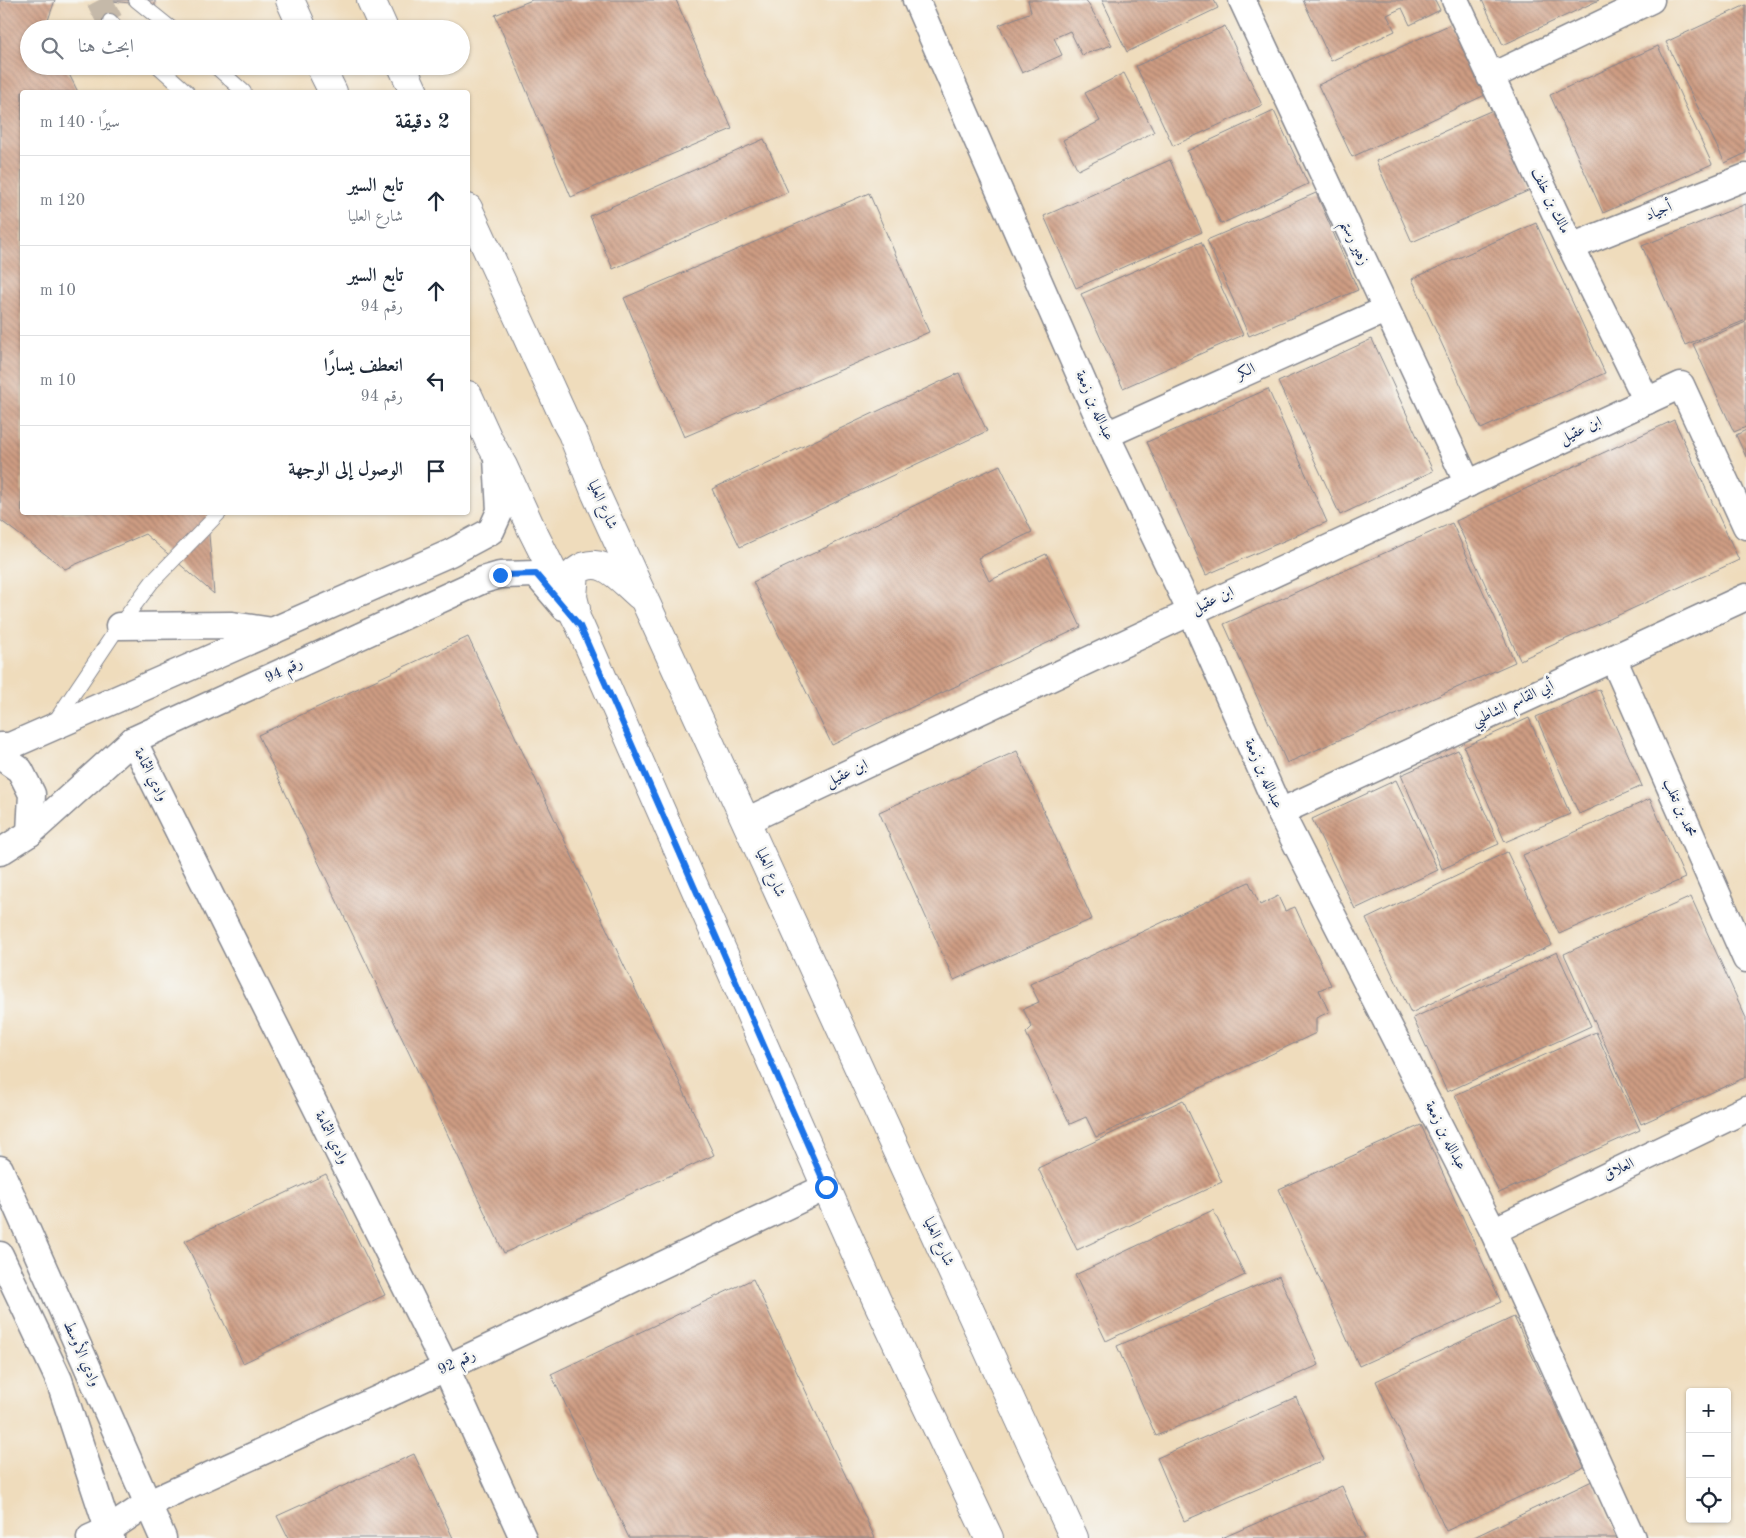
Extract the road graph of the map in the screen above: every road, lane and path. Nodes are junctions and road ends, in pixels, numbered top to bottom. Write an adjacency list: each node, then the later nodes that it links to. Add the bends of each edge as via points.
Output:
1 (136, 0): 8 (lane)
2 (290, 0): 9 (main road)
3 (371, 0): 10 (main road)
4 (916, 0): 26 (street, عبدالله بن زمعة)
5 (1242, 0): 23 (street, زهير رستم)
6 (1455, 0): 15 (street, مالك بن خلف)
7 (1651, 0): 15 (street)
8 (161, 20)
9 (299, 20)
10 (380, 20)
11 (168, 75): 16 (lane)
12 (225, 75): 17 (lane)
13 (324, 75): 18 (main road)
14 (406, 75): 19 (main road)
15 (1490, 77): 22 (street, مالك بن خلف)
16 (185, 90)
17 (242, 90)
18 (331, 90)
19 (413, 90)
20 (1746, 176): 22 (street, أجياد)
21 (470, 212): 32 (main road, شارع العليا)
22 (1571, 247): 25 (street, مالك بن خلف)
23 (1385, 310): 26 (street, الكر); 28 (street, زهير رستم)
24 (470, 399): 27 (main road)
25 (1647, 401): 28 (street, ابن عقيل); 30 (street, ابن عقيل, via 1682,385)
26 (1106, 435): 33 (street, عبدالله بن زمعة)
27 (497, 458): 35 (main road); 36 (street, via 500,511 491,531 450,554)
28 (1468, 484): 33 (street, ابن عقيل)
29 (217, 515): 34 (lane, via 152,582)
30 (1746, 526)
31 (1746, 597): 37 (street, أبي القاسم الشاطبي)
32 (645, 601): 35 (main road, via 611,570 598,564 582,567 575,572 573,597); 43 (main road, شارع العليا)
33 (1191, 612): 42 (street, عبدالله بن زمعة); 43 (street, ابن عقيل)
34 (119, 626): 36 (street, via 232,625); 38 (lane)
35 (580, 626): 39 (street, رقم 94, via 536,574 500,575); 49 (main road)
36 (274, 631): 38 (street)
37 (1613, 658): 42 (street, أبي القاسم الشاطبي); 46 (street, محمد بن تغلب)
38 (50, 729): 40 (street, via 10,746)
39 (133, 740): 44 (street, رقم 94); 52 (street, وادي الثمامة)
40 (0, 746)
41 (0, 756): 44 (street, via 20,770 32,794)
42 (1280, 812): 50 (street, عبدالله بن زمعة)
43 (746, 821): 58 (main road, شارع العليا)
44 (30, 833): 45 (street, رقم 94)
45 (0, 852)
46 (1746, 959)
47 (1746, 1109): 50 (street, العلاق)
48 (0, 1169): 53 (street, وادي الأوسط)
49 (826, 1187): 52 (street, رقم 92); 57 (main road)
50 (1493, 1231): 59 (street, عبدالله بن زمعة)
51 (0, 1255): 54 (street, وادي الأوسط, via 59,1380 90,1470)
52 (446, 1368): 53 (street, رقم 92); 56 (street, وادي الثمامة)
53 (147, 1504): 54 (street, رقم 92); 55 (street, وادي الأوسط)
54 (103, 1536)
55 (163, 1538)
56 (523, 1538)
57 (989, 1538)
58 (1074, 1538)
59 (1632, 1538)

